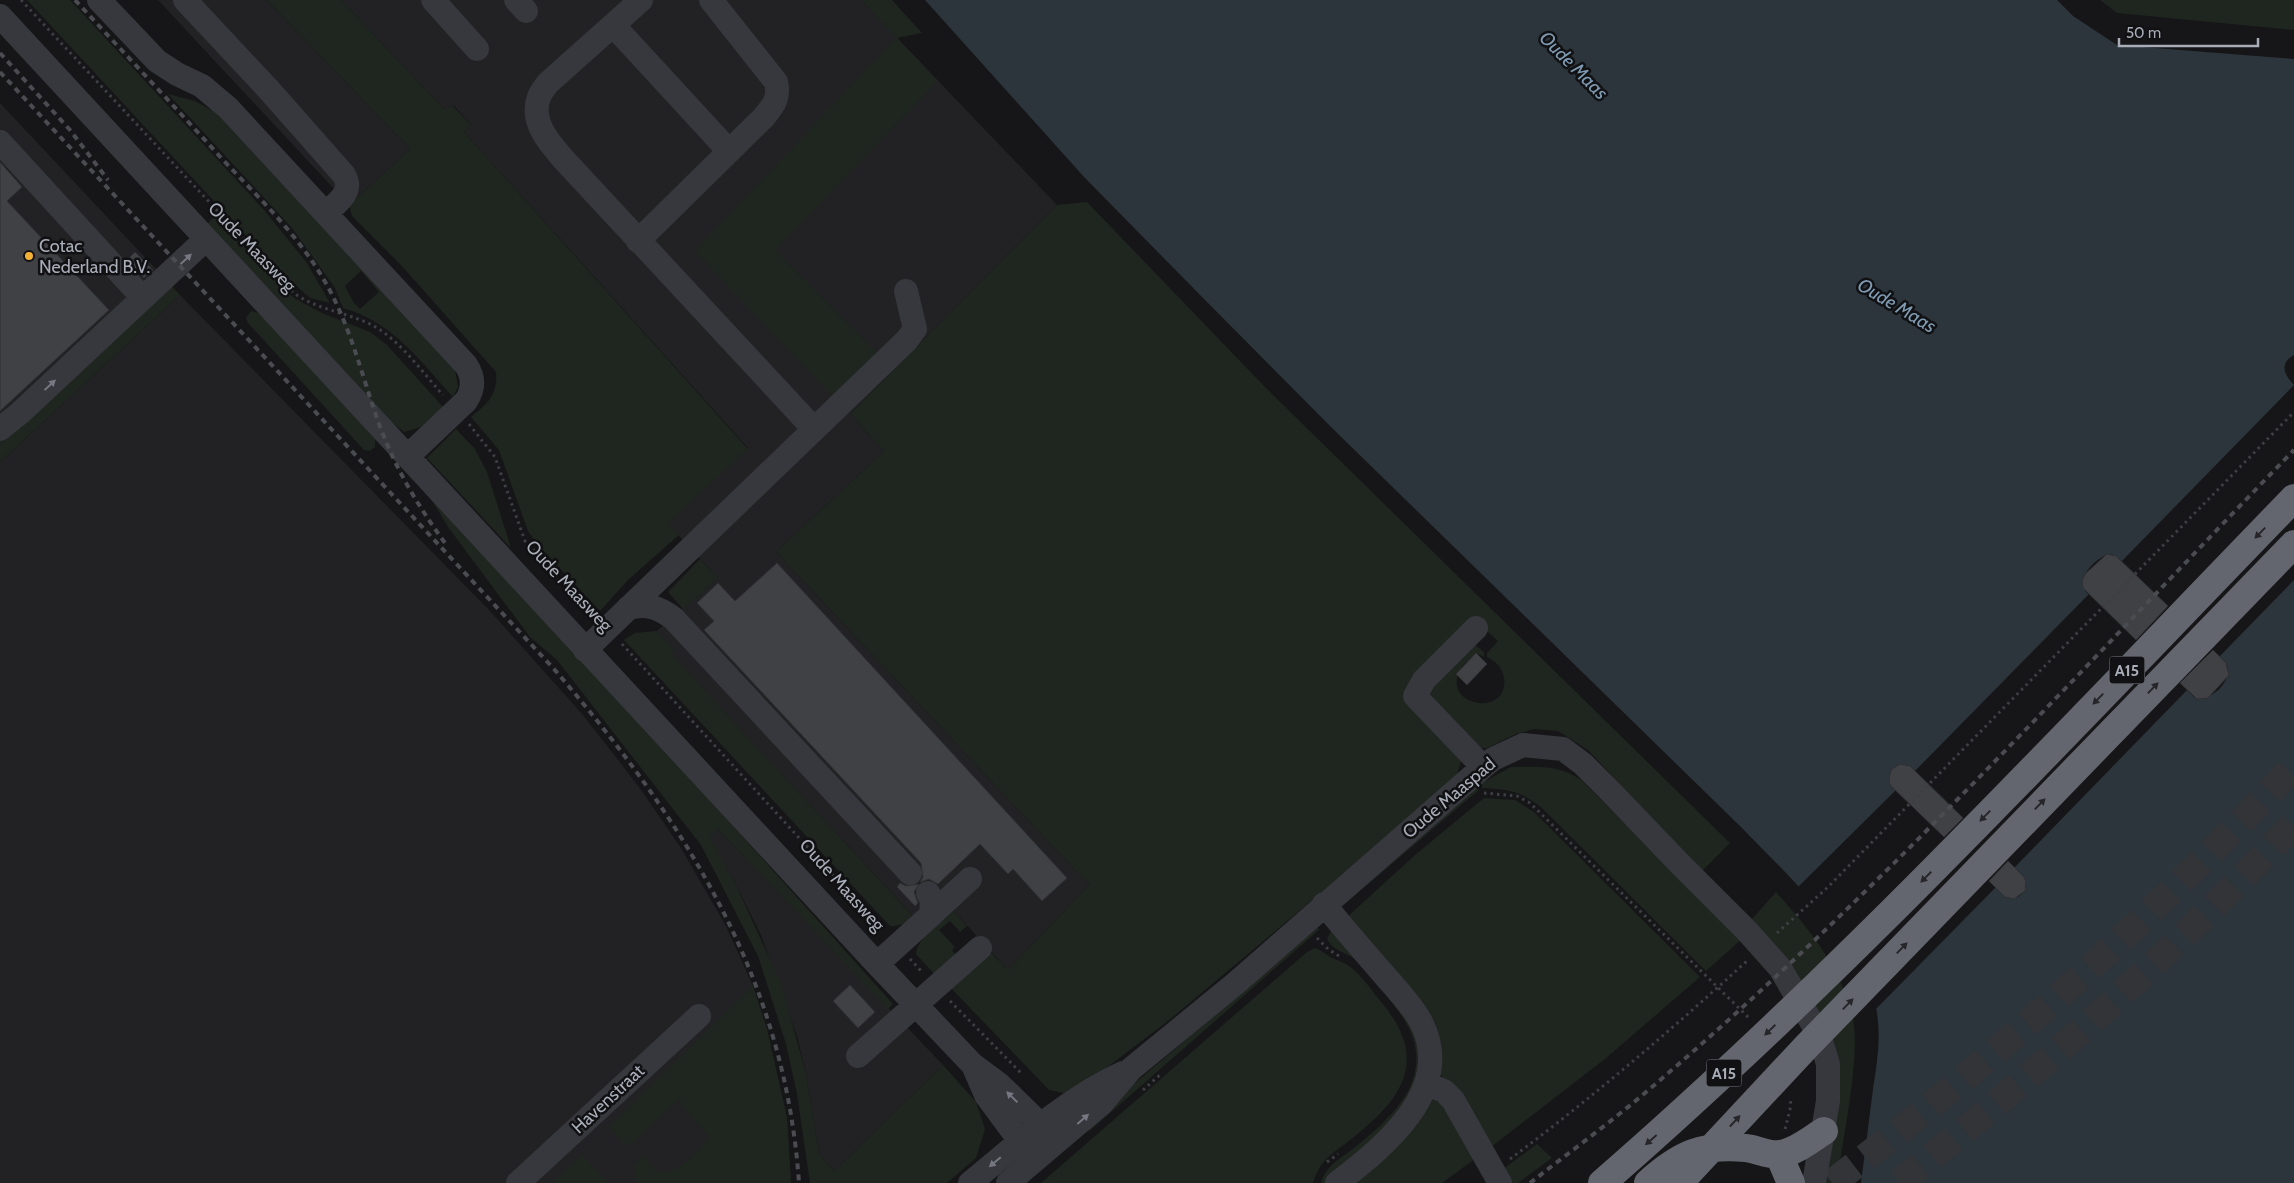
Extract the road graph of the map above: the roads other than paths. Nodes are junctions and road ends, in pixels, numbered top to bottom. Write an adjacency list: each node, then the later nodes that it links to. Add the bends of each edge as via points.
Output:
1 (99, 0): 11 (street, via 157,62 216,96)
2 (185, 0): 11 (street, via 344,175 346,194)
3 (433, 0): 8 (street)
4 (642, 0): 7 (street)
5 (711, 0): 10 (street, via 776,82 778,93 775,104)
6 (0, 16): 12 (street, Oude Maasweg)
7 (613, 26): 10 (street); 13 (street, via 548,83 539,97 537,114 540,128 551,146)
8 (477, 49)
9 (0, 142): 15 (street)
10 (729, 151): 13 (street)
11 (326, 213): 20 (street, via 466,365 472,379 470,394)
12 (206, 239): 15 (street, one-way to 12); 20 (street, Oude Maasweg)
13 (638, 240): 18 (street)
14 (906, 291): 18 (street, via 915,329)
15 (144, 298): 16 (street, one-way to 15)
16 (20, 413): 17 (street); 19 (street)
17 (0, 429)
18 (814, 430): 23 (street)
19 (0, 438)
20 (408, 456): 25 (street, Oude Maasweg)
21 (2294, 498): 48 (highway, A15, one-way to 48, via 1849,954 1756,1044)
22 (2294, 544): 50 (highway, A15, one-way to 22, via 1760,1095)
23 (628, 608): 25 (street); 27 (street, via 651,606 673,618)
24 (1476, 628): 26 (street, via 1424,680 1415,696)
25 (585, 650): 31 (street, Oude Maasweg)
26 (1482, 767): 29 (street, Oude Maaspad); 39 (street, Oude Maaspad, via 1523,745 1564,749 1584,764 1747,931 1780,968 1798,1001 1813,1065 1811,1119)
27 (910, 873)
28 (970, 879): 31 (street, via 929,904 898,946)
29 (1330, 912): 36 (street, Oude Maaspad); 37 (street, via 1422,1023 1430,1054)
30 (980, 948): 32 (street)
31 (877, 964): 32 (street, Oude Maasweg)
32 (916, 1006): 34 (street); 35 (street, Oude Maasweg)
33 (698, 1016): 44 (street, Havenstraat)
34 (858, 1056)
35 (973, 1065): 38 (street, Oude Maasweg, one-way to 35, via 1000,1085); 40 (street, Oude Maasweg, via 986,1096)
36 (1131, 1069): 38 (street, Oude Maaspad, via 1095,1086); 41 (street, Oude Maaspad, one-way to 36, via 1102,1103)
37 (1427, 1084): 43 (street, via 1422,1097 1398,1128 1372,1154); 47 (street, via 1444,1091 1453,1100)
38 (1041, 1124): 40 (street); 41 (street)
39 (1815, 1137): 42 (highway); 52 (street, Oude Maaspad); 53 (street, Oude Maaspad)
40 (1020, 1141): 41 (street); 45 (street, one-way to 45)
41 (1046, 1150): 46 (street)
42 (1779, 1155): 49 (highway, via 1747,1148 1705,1148 1678,1159); 51 (highway)
43 (1331, 1174)
44 (518, 1183)
45 (970, 1183)
46 (1008, 1183)
47 (1500, 1183)
48 (1602, 1183)
49 (1648, 1183)
50 (1679, 1183)
51 (1791, 1183)
52 (1797, 1183)
53 (1814, 1183)

